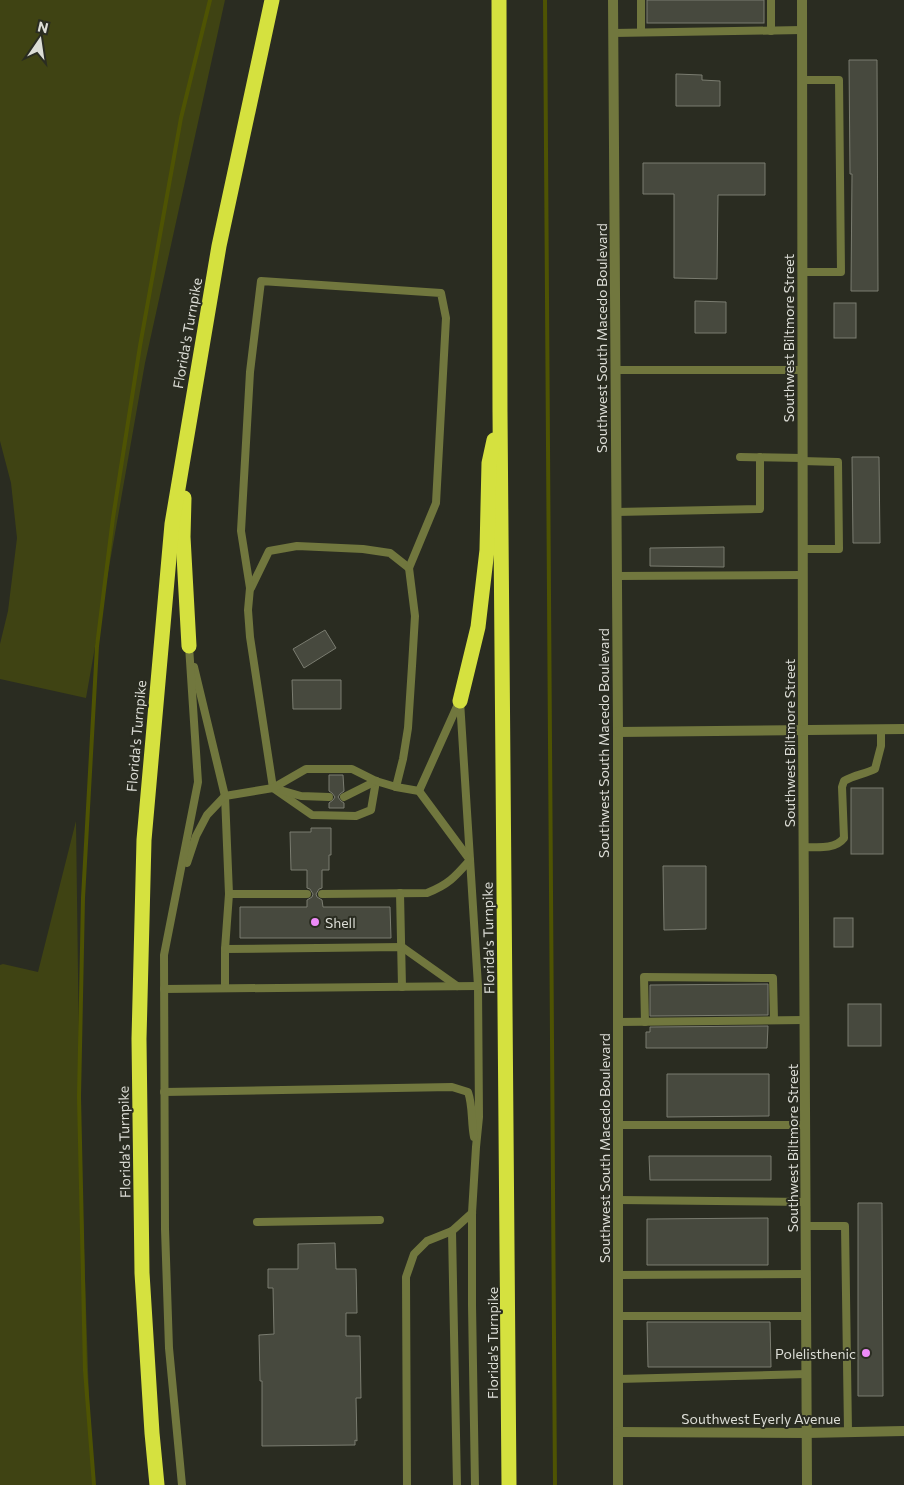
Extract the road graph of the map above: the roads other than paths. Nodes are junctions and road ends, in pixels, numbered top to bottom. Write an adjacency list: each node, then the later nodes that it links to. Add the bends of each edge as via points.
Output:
1 (272, 0): 20 (highway, Florida's Turnpike, via 219,246)
2 (499, 0): 19 (highway, Florida's Turnpike)
3 (613, 0): 14 (street, Southwest South Macedo Boulevard)
4 (641, 0): 11 (lane)
5 (771, 0): 10 (lane)
6 (802, 0): 9 (street, Southwest Biltmore Street)
7 (659, 23): 12 (lane)
8 (692, 23): 13 (lane)
9 (802, 30): 10 (lane); 15 (street, Southwest Biltmore Street)
10 (771, 31): 13 (lane, via 727,27)
11 (641, 32): 12 (lane); 14 (lane)
12 (660, 32): 13 (lane)
13 (692, 32)
14 (613, 33): 17 (street, Southwest South Macedo Boulevard)
15 (802, 80): 16 (street, Southwest Biltmore Street); 16 (lane, via 839,80 841,272)
16 (802, 272): 18 (street, Southwest Biltmore Street)
17 (615, 370): 18 (lane); 24 (street, Southwest South Macedo Boulevard)
18 (802, 370): 23 (street, Southwest Biltmore Street)
19 (500, 412): 31 (highway, via 489,463 487,550 478,626); 87 (highway, Florida's Turnpike)
20 (186, 437): 30 (highway, via 183,537); 82 (highway, Florida's Turnpike, via 172,524 144,840 139,1039 142,1273)
21 (740, 457): 22 (lane)
22 (760, 457): 23 (lane); 24 (lane, via 760,509)
23 (802, 460): 25 (street, Southwest Biltmore Street); 25 (lane, via 838,462 839,549)
24 (616, 512): 28 (street, Southwest South Macedo Boulevard)
25 (802, 549): 27 (street, Southwest Biltmore Street)
26 (409, 568): 29 (lane, via 390,553 297,546 269,552); 29 (lane, via 436,503 446,318 441,293 261,281 250,372 240,531); 37 (lane, via 415,616 408,728)
27 (802, 575): 28 (lane); 34 (street, Southwest Biltmore Street)
28 (616, 576): 35 (street, Southwest South Macedo Boulevard)
29 (250, 588): 38 (lane, via 250,637)
30 (189, 646): 40 (lane); 45 (lane, via 198,782)
31 (460, 701): 39 (lane); 44 (lane)
32 (904, 729): 33 (street)
33 (881, 730): 34 (street); 43 (lane, via 875,769 844,780 844,838 829,846)
34 (802, 731): 35 (street); 43 (street, Southwest Biltmore Street)
35 (618, 732): 59 (street, Southwest South Macedo Boulevard)
36 (376, 781): 37 (lane); 38 (lane, via 352,769 306,769); 38 (lane, via 372,810 356,816 312,815); 42 (lane)
37 (396, 787): 39 (lane)
38 (273, 788): 40 (lane); 41 (lane, via 301,796)
39 (419, 791): 44 (lane)
40 (225, 796): 45 (lane, via 207,814); 47 (lane)
41 (329, 796)
42 (344, 797)
43 (803, 847): 58 (street, Southwest Biltmore Street)
44 (470, 860): 46 (lane, via 442,887 427,893); 53 (lane)
45 (177, 892): 56 (lane, via 164,955)
46 (400, 893): 49 (lane); 50 (lane)
47 (228, 894): 48 (lane); 51 (lane)
48 (307, 894)
49 (322, 894)
50 (402, 947): 51 (lane); 52 (lane); 54 (lane)
51 (225, 950): 55 (lane)
52 (457, 986): 53 (lane); 54 (lane)
53 (478, 986): 64 (lane, via 479,1117)
54 (402, 987): 55 (lane)
55 (225, 988): 56 (lane)
56 (164, 989): 61 (lane)
57 (774, 1020): 58 (lane); 60 (lane); 60 (lane, via 773,978 644,977)
58 (804, 1020): 63 (street, Southwest Biltmore Street)
59 (618, 1022): 60 (lane); 62 (street, Southwest South Macedo Boulevard)
60 (645, 1022)
61 (164, 1092): 64 (lane, via 452,1087 468,1092); 83 (lane, via 169,1348)
62 (618, 1125): 63 (lane); 65 (street, Southwest South Macedo Boulevard)
63 (805, 1125): 66 (street, Southwest Biltmore Street)
64 (476, 1147): 67 (lane)
65 (618, 1200): 66 (lane); 73 (street, Southwest South Macedo Boulevard)
66 (806, 1202): 70 (street, Southwest Biltmore Street)
67 (472, 1212): 71 (lane); 86 (lane)
68 (380, 1220): 69 (lane)
69 (256, 1222)
70 (806, 1226): 72 (street, Southwest Biltmore Street); 80 (lane, via 845,1226)
71 (452, 1230): 84 (lane, via 427,1241 414,1254 406,1277); 85 (lane)
72 (806, 1274): 73 (lane); 75 (street, Southwest Biltmore Street)
73 (618, 1275): 74 (street, Southwest South Macedo Boulevard)
74 (618, 1316): 75 (lane); 77 (street, Southwest South Macedo Boulevard)
75 (806, 1316): 76 (street, Southwest Biltmore Street)
76 (807, 1374): 77 (lane); 81 (street, Southwest Biltmore Street)
77 (618, 1378): 79 (street, Southwest South Macedo Boulevard)
78 (904, 1430): 80 (street, Southwest Eyerly Avenue)
79 (618, 1432): 81 (street, Southwest Eyerly Avenue); 88 (street, Southwest South Macedo Boulevard)
80 (848, 1432): 81 (street, Southwest Eyerly Avenue)
81 (807, 1433): 89 (street, Southwest Biltmore Street)
82 (157, 1485)
83 (182, 1485)
84 (407, 1485)
85 (457, 1485)
86 (475, 1485)
87 (509, 1485)
88 (618, 1485)
89 (807, 1485)

